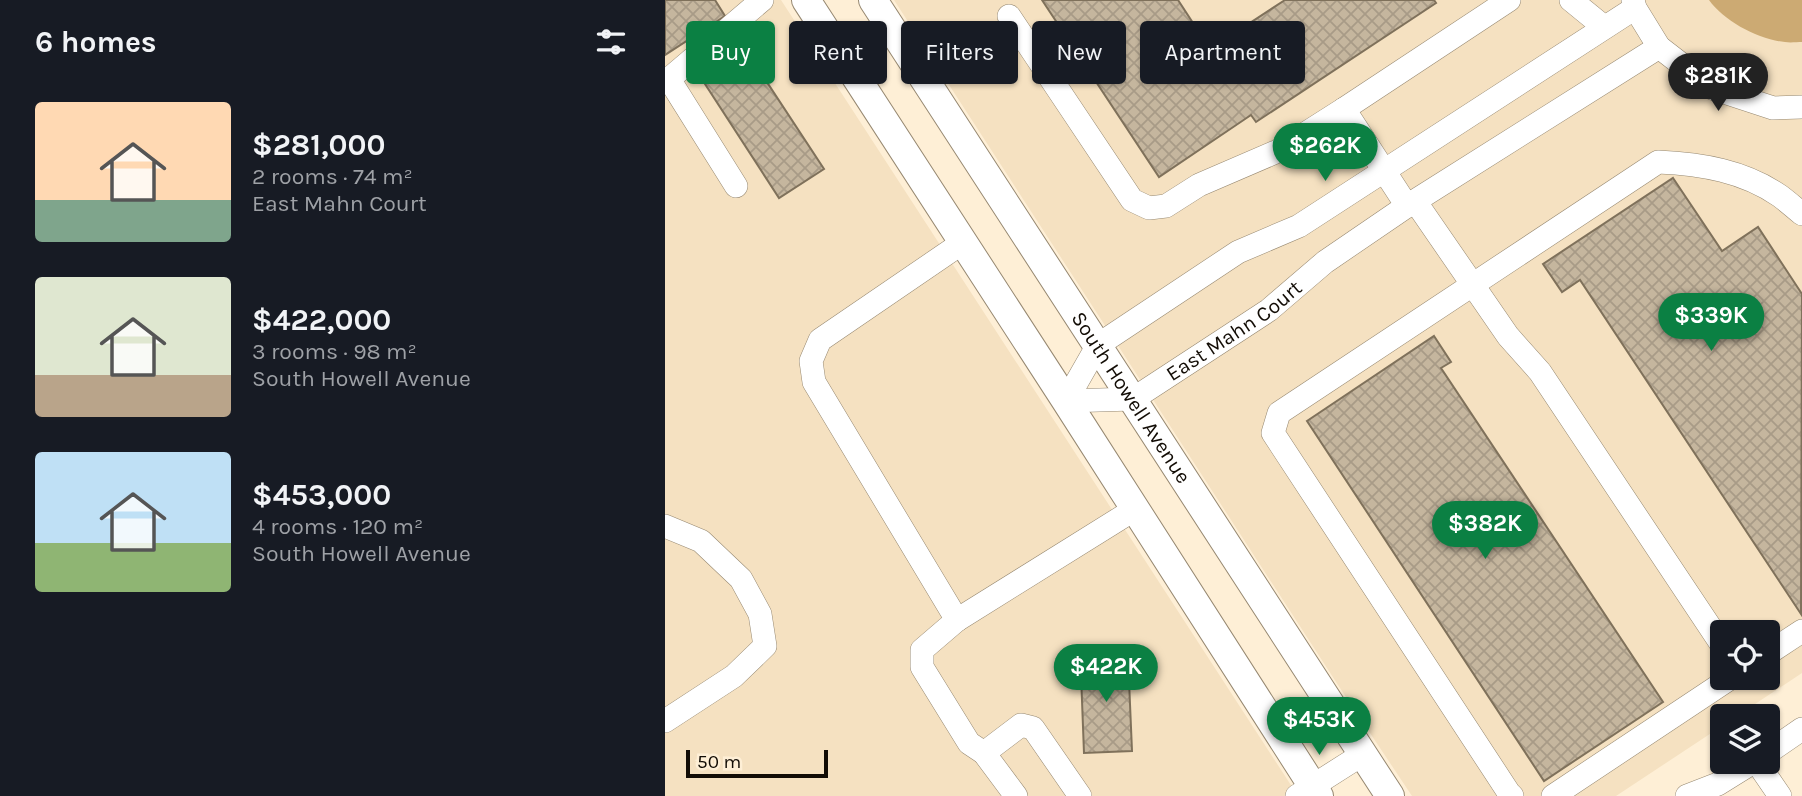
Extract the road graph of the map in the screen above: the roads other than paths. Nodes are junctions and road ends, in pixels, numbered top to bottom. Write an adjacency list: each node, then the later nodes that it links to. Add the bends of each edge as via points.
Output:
1 (762, 0): 13 (street, via 669,79)
2 (806, 0): 16 (main road)
3 (873, 0): 18 (main road, South Howell Avenue)
4 (1509, 0): 11 (street)
5 (1570, 0): 8 (street)
6 (1634, 4): 8 (street); 9 (street)
7 (1009, 16): 11 (street, via 1132,200 1149,208 1166,206 1278,151)
8 (1604, 27): 12 (street)
9 (1659, 47): 10 (street, via 1712,88 1773,108); 14 (street, East Mahn Court)
10 (1802, 107)
11 (1344, 109): 12 (street)
12 (1384, 170): 14 (street); 18 (street, via 1299,226 1238,252)
13 (736, 186)
14 (1411, 204): 17 (street); 19 (street, East Mahn Court, via 1325,262 1269,310)
15 (1802, 214): 17 (street, via 1780,196 1738,174 1658,162)
16 (962, 243): 20 (main road); 23 (street, via 820,340 811,361 814,382)
17 (1473, 285): 24 (street, via 1539,372); 39 (street, via 1279,413 1273,433)
18 (1098, 345): 19 (main road, South Howell Avenue); 20 (street)
19 (1133, 399): 20 (street); 32 (main road, South Howell Avenue)
20 (1066, 401): 21 (main road)
21 (1135, 509): 23 (street); 35 (main road)
22 (665, 526): 28 (street, via 701,541 741,579 760,614 765,646 734,676)
23 (957, 620): 31 (street, via 922,650 922,667 969,743)
24 (1710, 627)
25 (1802, 631): 26 (street)
26 (1780, 645)
27 (1712, 690): 40 (street)
28 (665, 722)
29 (1802, 729): 30 (street)
30 (1780, 744)
31 (984, 753): 36 (street); 37 (street, via 1021,725 1033,728)
32 (1363, 754): 35 (street); 38 (main road, South Howell Avenue)
33 (1734, 774): 41 (street)
34 (1764, 774): 42 (street)
35 (1310, 793)
36 (1016, 796)
37 (1080, 796)
38 (1390, 796)
39 (1513, 796)
40 (1553, 796)
41 (1688, 796)
42 (1780, 796)

